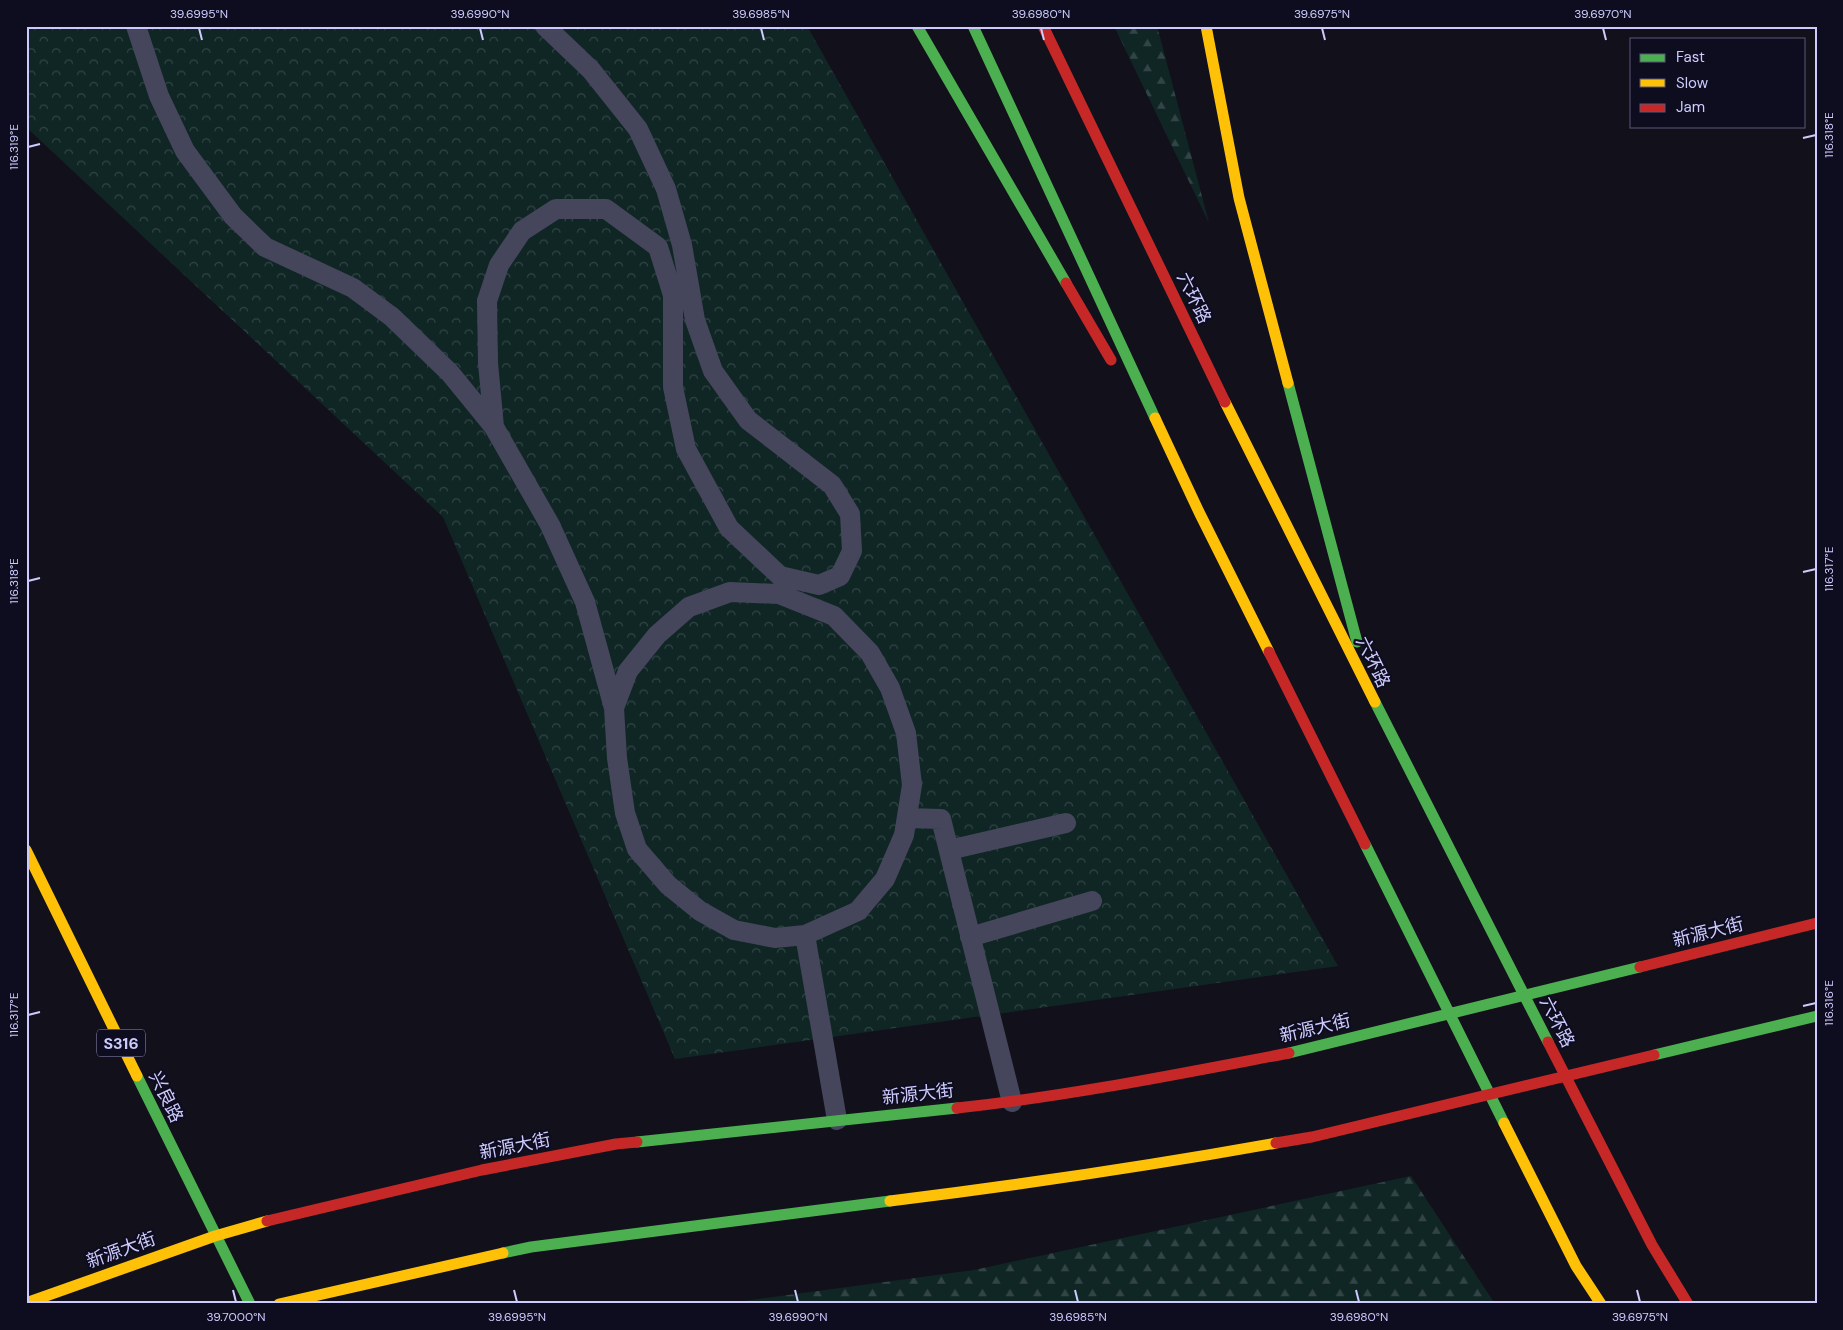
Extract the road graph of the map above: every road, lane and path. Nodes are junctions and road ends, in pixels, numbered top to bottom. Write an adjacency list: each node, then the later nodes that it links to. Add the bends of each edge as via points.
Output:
1 (136, 26): 10 (lane, via 159,96 185,151 233,216 265,247 353,288 392,318 450,373)
2 (545, 26): 7 (lane, via 592,70 638,129 666,189 682,245)
3 (917, 26): 8 (main road)
4 (973, 26): 11 (main road)
5 (1043, 26): 12 (main road, 六环路)
6 (1206, 26): 12 (main road, via 1239,198)
7 (681, 294): 7 (lane, via 695,320 713,371 748,420 832,485 850,514 852,551 840,576 819,585 780,576 729,528 686,449 673,387); 10 (lane, via 658,248 606,209 556,209 522,231 498,265 487,301)
8 (1115, 368)
9 (1135, 402): 11 (main road)
10 (494, 427): 13 (lane, via 550,525 585,602)
11 (1199, 512): 29 (main road, via 1576,1266)
12 (1372, 699): 30 (main road, 六环路, via 1652,1245)
13 (614, 708): 14 (lane, via 628,671 657,635 689,607 730,592 779,594 834,616 870,653 890,688 906,733 912,785); 20 (lane, via 625,813 637,849 668,885 700,911 734,930 775,938)
14 (907, 818): 17 (lane, via 941,819); 20 (lane, via 904,835 884,879 858,911)
15 (1066, 822): 17 (lane)
16 (26, 850): 25 (main road, 兴良路 / S316)
17 (949, 850): 21 (lane)
18 (1092, 901): 21 (lane)
19 (1817, 923): 23 (main road, 新源大街, via 1302,1050 1139,1082)
20 (805, 935): 24 (lane)
21 (970, 937): 23 (lane)
22 (1817, 1016): 28 (main road, via 1312,1137 1017,1186 531,1246)
23 (1012, 1102): 24 (main road, 新源大街)
24 (837, 1120): 25 (main road, 新源大街, via 606,1146 482,1170)
25 (215, 1236): 26 (main road, 新源大街); 27 (main road, 兴良路 / S316)
26 (26, 1303)
27 (250, 1304)
28 (279, 1304)
29 (1601, 1304)
30 (1688, 1304)

